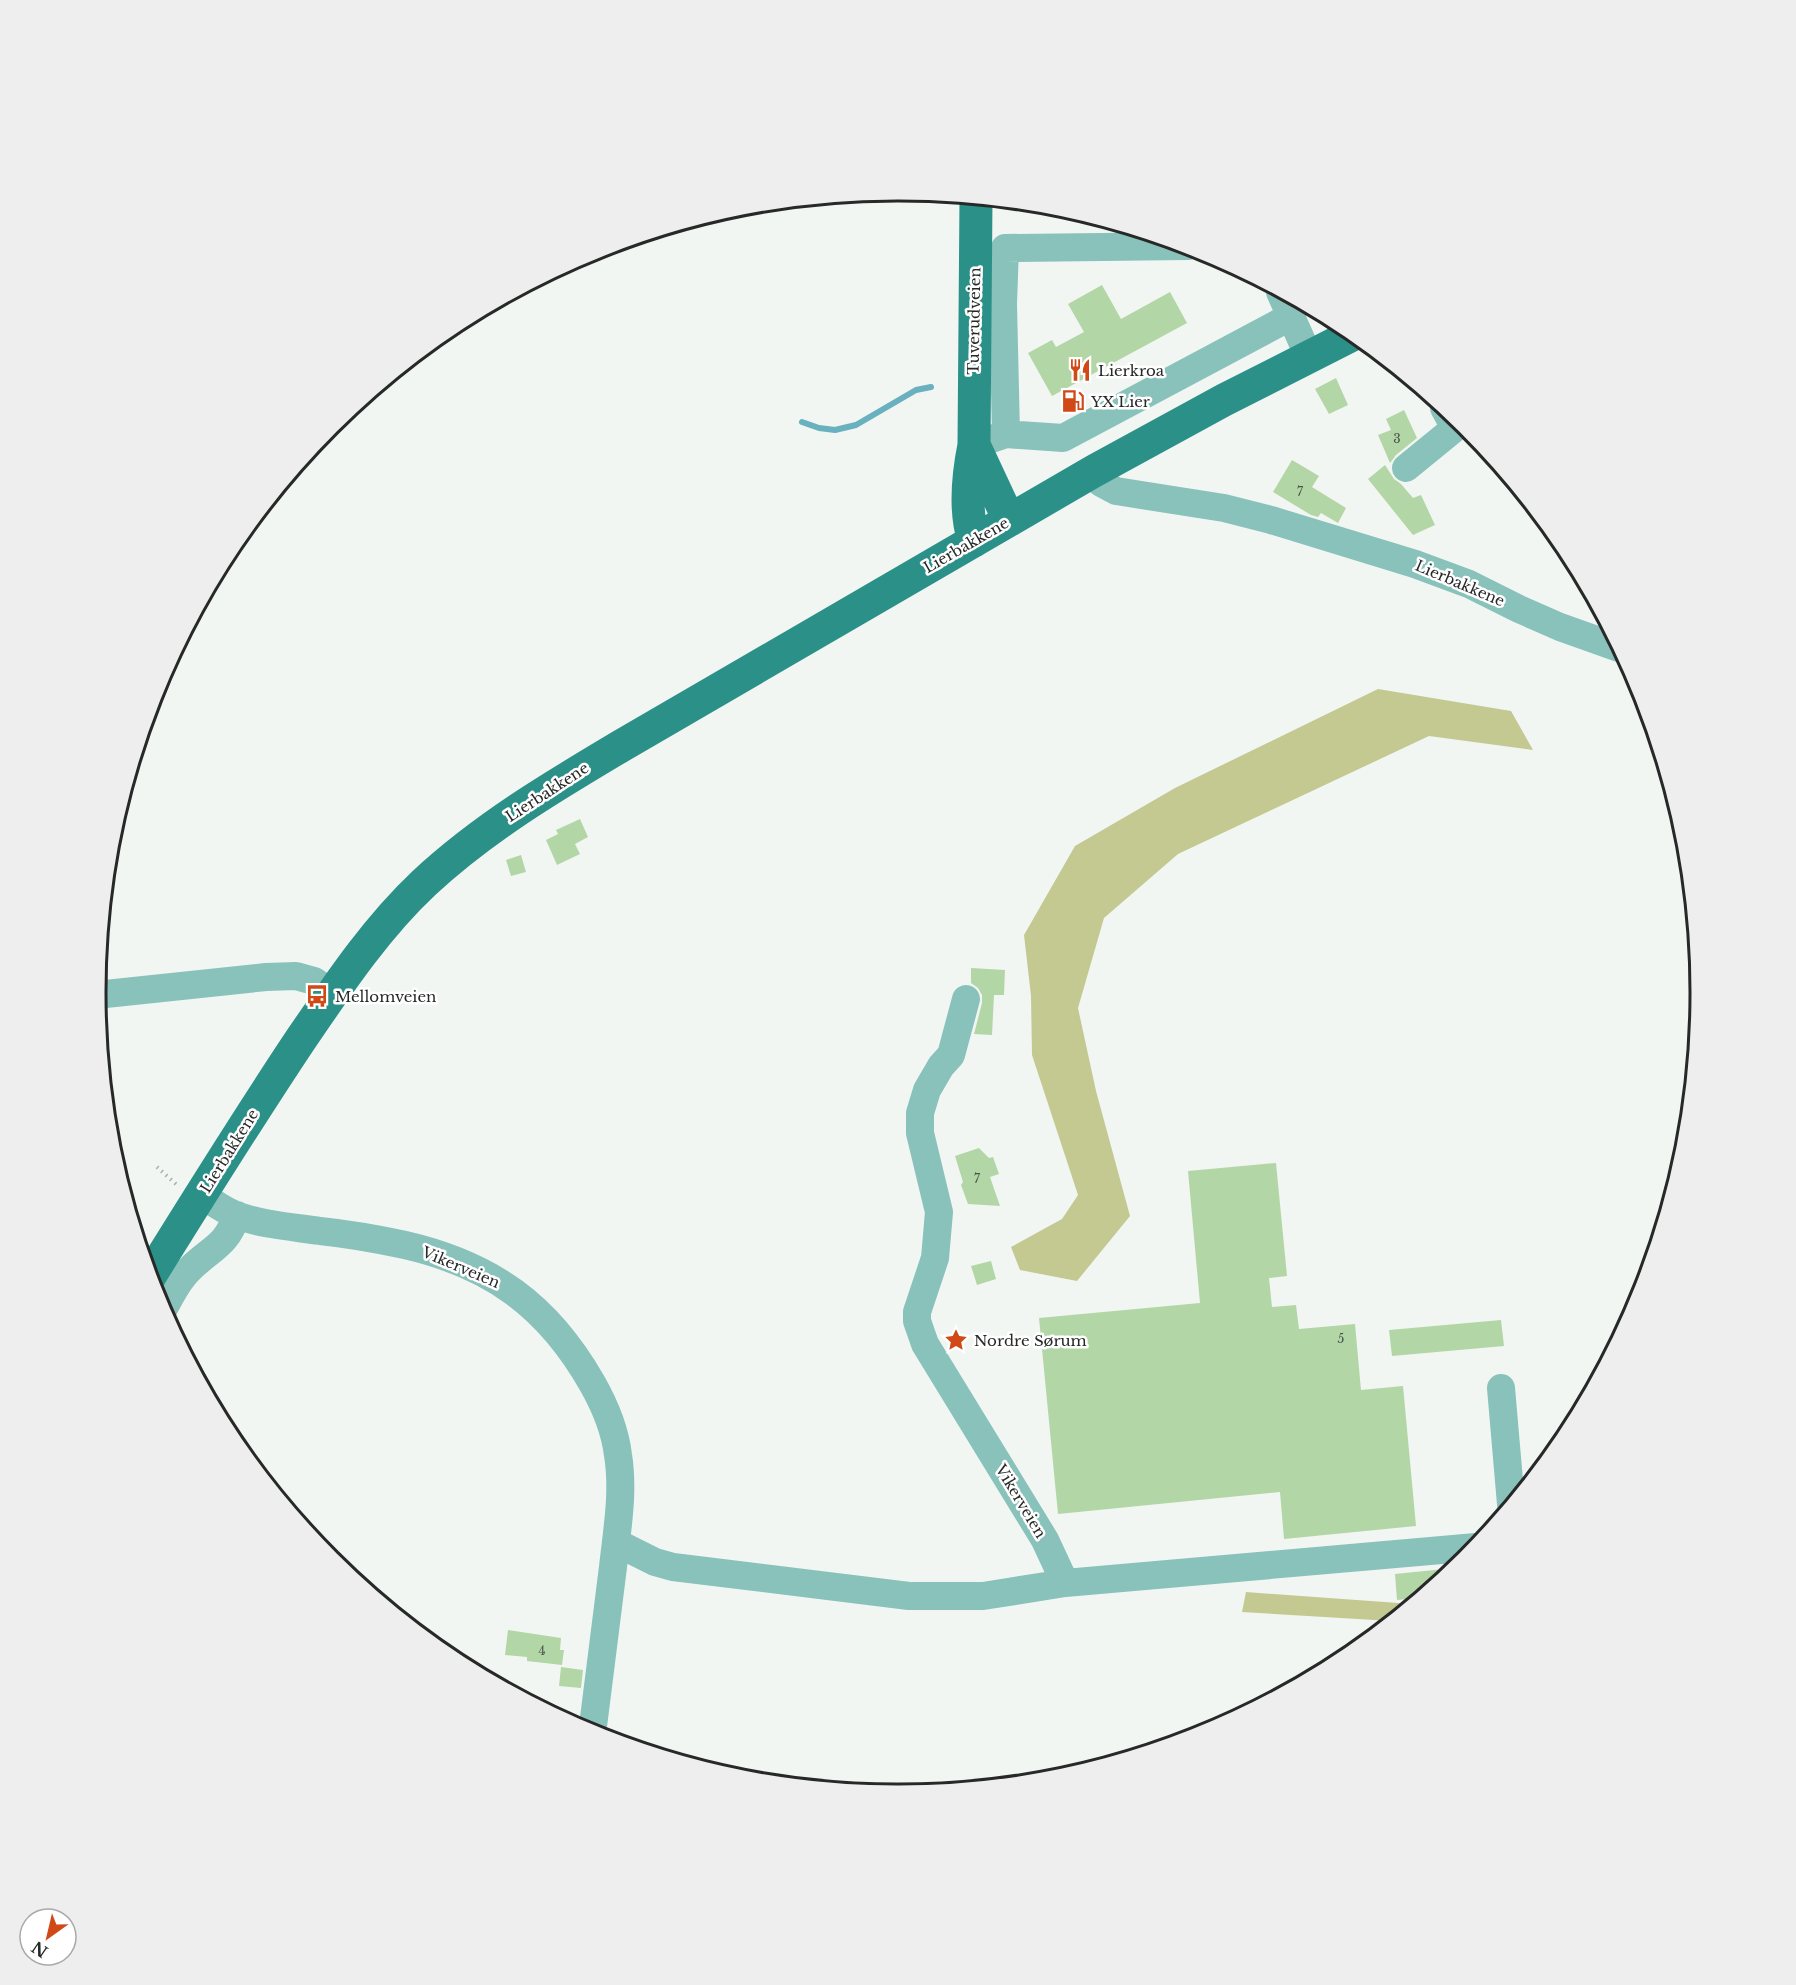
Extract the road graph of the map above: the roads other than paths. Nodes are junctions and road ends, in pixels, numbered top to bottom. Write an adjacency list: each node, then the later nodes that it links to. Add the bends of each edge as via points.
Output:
1 (976, 206): 8 (main road, Tuverudveien)
2 (1161, 246): 7 (street, via 1005,248)
3 (1286, 304): 5 (street); 7 (street, via 1064,438)
4 (1345, 339): 5 (main road, Lierbakkene)
5 (1309, 357): 10 (main road, Lierbakkene)
6 (1454, 429): 9 (street)
7 (1006, 434): 8 (street)
8 (974, 445): 11 (main road, Tuverudveien); 12 (main road, Tuverudveien, via 968,491)
9 (1406, 468)
10 (1094, 471): 11 (main road, Lierbakkene); 13 (street, Lierbakkene, via 1101,483 1116,491 1224,508 1415,564)
11 (1009, 520): 12 (main road, Lierbakkene)
12 (974, 541): 15 (main road, Lierbakkene, via 621,746 475,839 399,909)
13 (1609, 644)
14 (106, 993): 15 (street, via 296,976 315,981)
15 (332, 993): 17 (main road, Lierbakkene)
16 (966, 999): 25 (street, Vikerveien, via 951,1055 927,1090 920,1113 920,1133 937,1201 939,1227 935,1258 917,1321 925,1344 1045,1540)
17 (201, 1194): 18 (street, Vikerveien); 19 (main road, Lierbakkene)
18 (237, 1215): 20 (street, via 226,1239 191,1267); 23 (street, Vikerveien, via 424,1250 500,1282 537,1309 579,1361 615,1438 620,1467)
19 (156, 1266)
20 (169, 1300)
21 (1502, 1388): 22 (street)
22 (1509, 1494)
23 (617, 1543): 25 (street, via 673,1567 909,1596 983,1596); 26 (street, Vikerveien)
24 (1461, 1548): 25 (street)
25 (1065, 1583)
26 (593, 1723)

